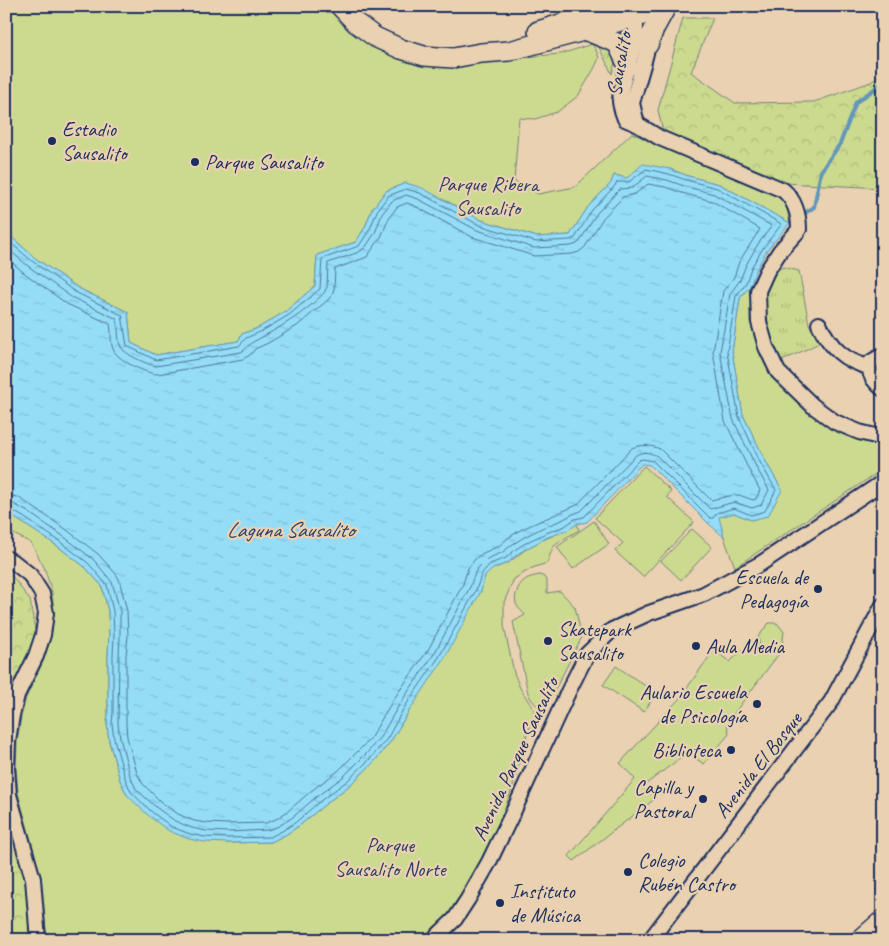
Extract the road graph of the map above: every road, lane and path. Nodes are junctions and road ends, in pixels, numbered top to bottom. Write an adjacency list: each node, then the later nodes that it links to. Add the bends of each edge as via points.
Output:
1 (340, 6): 7 (main road, via 375,37 401,49 424,56 452,58)
2 (619, 6): 7 (main road, via 507,41)
3 (666, 6): 4 (main road, Sausalito); 6 (main road)
4 (640, 11): 5 (main road); 6 (street, Sausalito, via 648,29); 8 (street, Sausalito)
5 (587, 31): 7 (main road, via 509,51); 8 (main road, via 618,43)
6 (648, 45): 9 (street, Sausalito, via 632,103)
7 (481, 53)
8 (628, 66): 9 (street, Sausalito, via 620,100 626,119)
9 (637, 124): 14 (street, via 660,138 786,192 795,206 798,232 780,251 758,291 759,322 766,347 778,372 813,406 835,422)
10 (819, 324): 12 (street, via 839,353)
11 (883, 355): 12 (street, via 871,362)
12 (869, 368): 13 (street, via 872,379)
13 (883, 389)
14 (883, 438)
15 (883, 482): 20 (street, Avenida Parque Sausalito, via 760,564 704,594 612,630 587,654 489,862 455,919)
16 (6, 558): 19 (street, via 30,575 42,594 46,613 36,656 17,695 8,741 7,768 9,795 32,878)
17 (883, 605): 21 (street, Avenida El Bosque, via 831,702)
18 (883, 920): 22 (main road)
19 (38, 940)
20 (433, 940)
21 (650, 940)
22 (860, 940)

